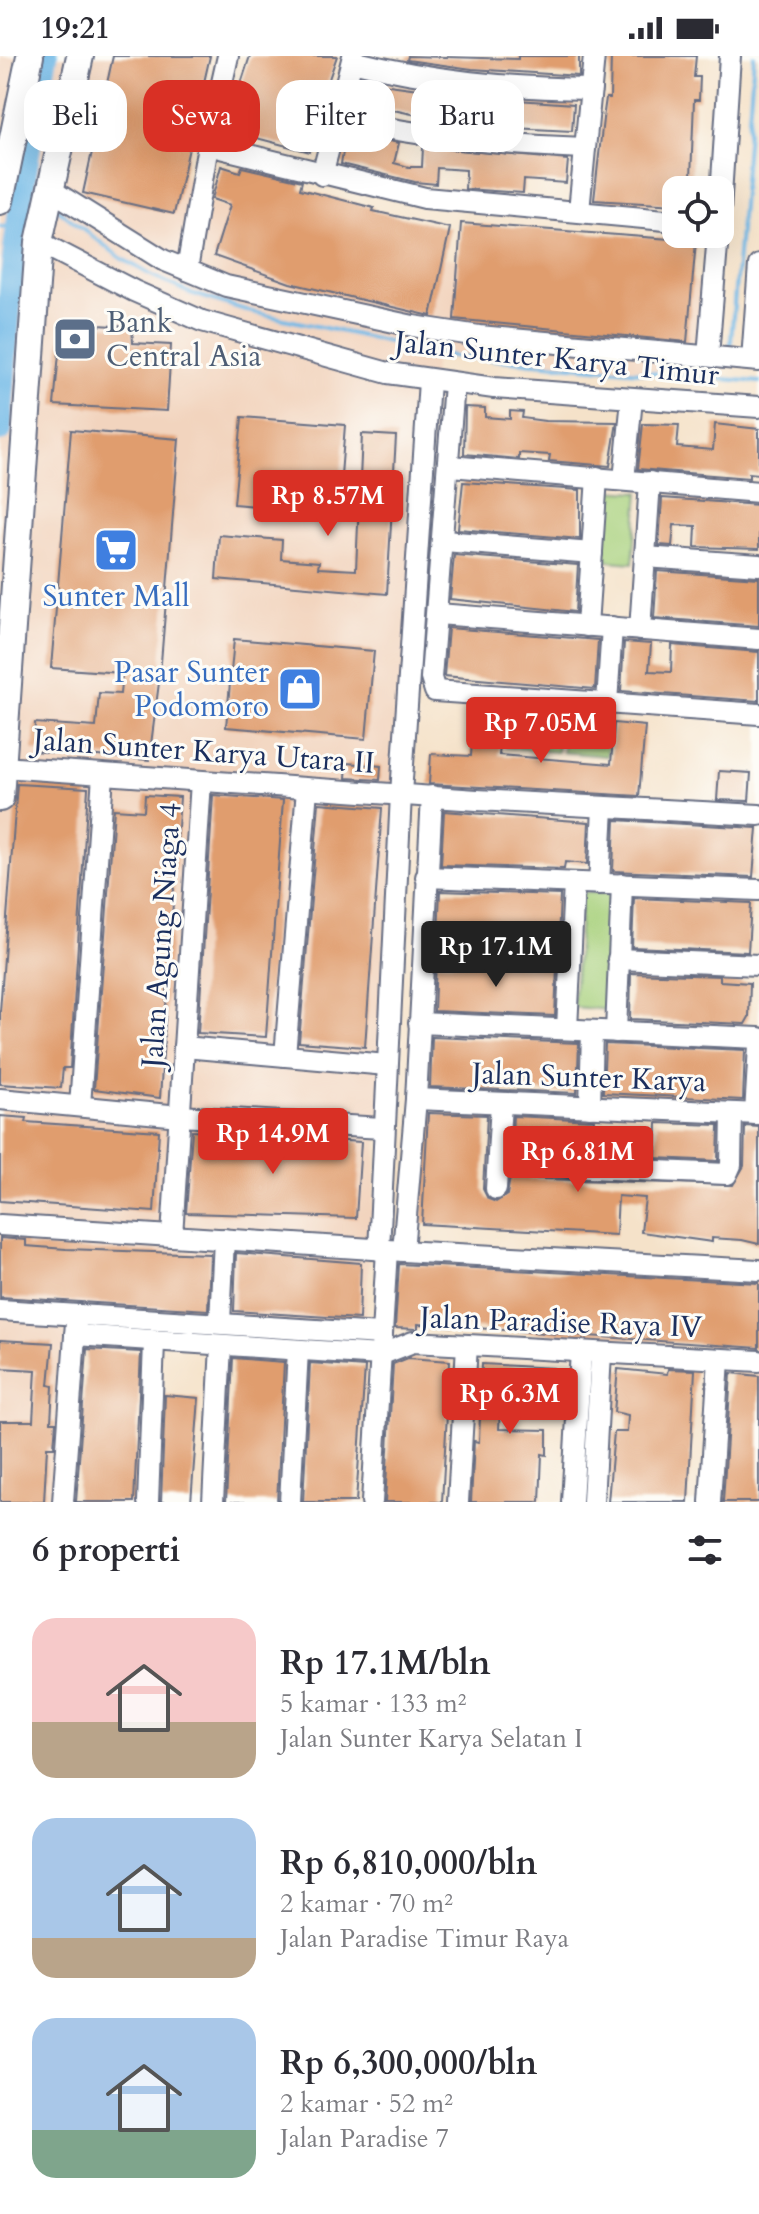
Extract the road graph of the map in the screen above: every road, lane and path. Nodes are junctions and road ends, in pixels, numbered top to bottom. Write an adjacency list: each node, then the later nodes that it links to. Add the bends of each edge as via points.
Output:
1 (30, 56): 18 (main road)
2 (80, 56): 17 (main road)
3 (228, 56): 7 (street)
4 (594, 56): 9 (street)
5 (730, 56): 16 (street)
6 (352, 58): 8 (street); 9 (street, via 421,78)
7 (223, 80)
8 (346, 80)
9 (591, 89): 11 (street)
10 (395, 131): 11 (street, via 469,143)
11 (585, 148): 19 (street)
12 (207, 152): 24 (street)
13 (235, 152): 15 (street)
14 (328, 152): 15 (street)
15 (322, 175): 19 (street, via 425,198)
16 (722, 176)
17 (50, 195): 21 (main road); 24 (street)
18 (0, 201)
19 (579, 211): 20 (street)
20 (662, 220)
21 (40, 239): 26 (street, Jalan Sunter Karya Timur, via 202,321); 46 (main road)
22 (720, 248): 25 (street)
23 (759, 265): 25 (street)
24 (187, 270): 25 (street, via 226,286 413,326)
25 (736, 359)
26 (429, 381): 27 (street, Jalan Sunter Karya Timur); 50 (street)
27 (454, 384): 28 (street, Jalan Sunter Karya Timur); 30 (street)
28 (632, 399): 29 (street, Jalan Sunter Karya Timur); 32 (street)
29 (759, 407)
30 (450, 466): 31 (street); 35 (street)
31 (597, 477): 32 (street); 36 (street)
32 (624, 480): 33 (street)
33 (650, 482): 34 (street); 37 (street)
34 (759, 492)
35 (444, 541): 36 (street); 39 (street)
36 (592, 553): 40 (street)
37 (645, 557): 38 (street); 42 (street)
38 (759, 565)
39 (438, 614): 40 (street); 44 (street, via 431,678 435,691)
40 (587, 626): 41 (street)
41 (612, 627): 42 (street); 44 (street)
42 (640, 630): 43 (street)
43 (759, 639)
44 (607, 703): 45 (street)
45 (759, 714)
46 (2, 767): 47 (street, Jalan Sunter Karya Utara II); 52 (main road)
47 (103, 775): 48 (street, Jalan Sunter Karya Utara II); 76 (street)
48 (201, 781): 49 (street, Jalan Sunter Karya Utara II); 70 (street, Jalan Agung Niaga 4)
49 (307, 789): 50 (street, Jalan Sunter Karya Utara II); 71 (street)
50 (401, 794): 51 (street, Jalan Sunter Karya Utara II); 72 (street)
51 (432, 796): 53 (street, Jalan Sunter Karya Utara II); 55 (street)
52 (0, 798)
53 (603, 808): 54 (street, Jalan Sunter Karya Utara II); 57 (street)
54 (759, 815)
55 (426, 877): 56 (street); 60 (street)
56 (574, 883): 57 (street); 61 (street)
57 (599, 884): 58 (street)
58 (622, 884): 59 (street); 62 (street)
59 (759, 890)
60 (424, 948): 61 (street); 64 (street)
61 (570, 955): 65 (street)
62 (618, 959): 63 (street); 67 (street)
63 (759, 965)
64 (419, 1023): 65 (street); 74 (street)
65 (567, 1029): 66 (street)
66 (592, 1031): 67 (street); 77 (street)
67 (616, 1032): 68 (street)
68 (759, 1038)
69 (759, 1045): 79 (street)
70 (184, 1047): 71 (street); 80 (street, Jalan Agung Niaga 4)
71 (285, 1056): 72 (street)
72 (387, 1065): 81 (street)
73 (0, 1099): 76 (street)
74 (416, 1099): 75 (street, Jalan Sunter Karya); 87 (street)
75 (501, 1103): 77 (street, Jalan Sunter Karya); 82 (street)
76 (80, 1106): 80 (street)
77 (590, 1107): 78 (street, Jalan Sunter Karya)
78 (732, 1113): 79 (street, Jalan Sunter Karya); 82 (street, via 727,1174)
79 (757, 1114)
80 (180, 1116): 81 (street); 85 (street, Jalan Agung Niaga 4)
81 (382, 1128): 87 (street)
82 (498, 1164): 83 (street)
83 (496, 1189)
84 (0, 1225): 85 (street)
85 (172, 1236): 86 (street)
86 (224, 1239): 87 (street); 90 (street)
87 (389, 1250): 88 (street); 92 (street)
88 (759, 1270)
89 (0, 1310): 91 (street, Jalan Paradise Raya IV)
90 (220, 1322): 91 (street, Jalan Paradise Raya IV); 92 (street, Jalan Paradise Raya IV)
91 (76, 1325): 93 (street, Jalan Paradise Raya IV); 101 (street)
92 (380, 1334): 98 (street)
93 (154, 1342): 94 (street, Jalan Paradise Raya IV); 102 (street)
94 (221, 1345): 96 (street, Jalan Paradise Raya IV); 103 (street)
95 (467, 1345): 97 (street, Jalan Paradise Raya IV); 98 (street, Jalan Paradise Raya IV, via 413,1342); 106 (street)
96 (298, 1350): 98 (street, Jalan Paradise Raya IV); 104 (street)
97 (591, 1352): 99 (street, Jalan Paradise Raya IV); 107 (street); 108 (street)
98 (380, 1355): 105 (street)
99 (719, 1359): 100 (street, Jalan Paradise Raya IV); 109 (street)
100 (759, 1361)
101 (63, 1502)
102 (148, 1502)
103 (213, 1502)
104 (290, 1502)
105 (372, 1502)
106 (458, 1502)
107 (572, 1502)
108 (593, 1502)
109 (710, 1502)

